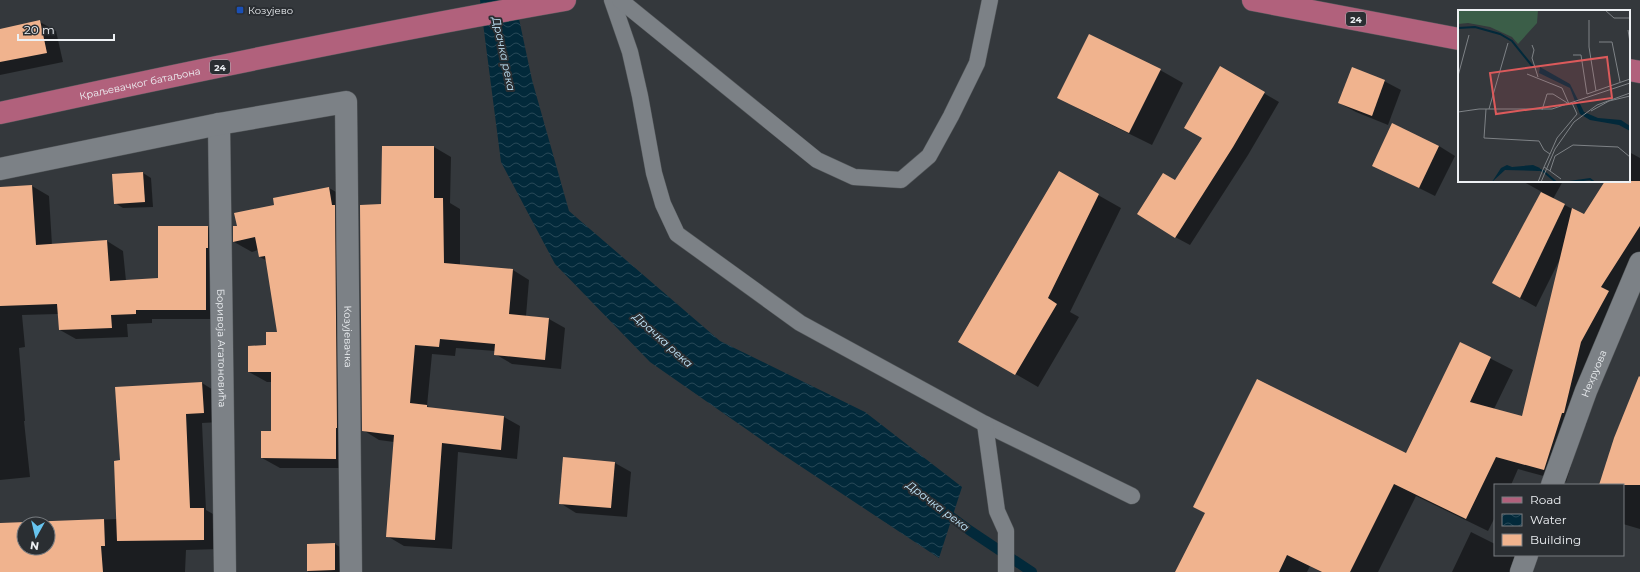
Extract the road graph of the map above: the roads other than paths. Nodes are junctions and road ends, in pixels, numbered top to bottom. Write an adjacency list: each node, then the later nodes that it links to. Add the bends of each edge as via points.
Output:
1 (564, 0): 9 (main road, Краљевачког батаљона / 24, via 421,26)
2 (612, 0): 13 (lane, via 639,88 662,204 677,234 800,323)
3 (620, 0): 4 (lane, via 817,160 854,177 900,180 929,156 951,116 977,63)
4 (990, 0)
5 (1252, 0): 6 (main road, 24)
6 (1458, 39)
7 (1630, 70): 8 (main road)
8 (1640, 72)
9 (0, 113)
10 (219, 124): 11 (street); 17 (street, Боривоја Агатоновића); 18 (street, Козујевачка, via 346,102)
11 (0, 169)
12 (1640, 263): 14 (street, Нехруова, via 1586,391)
13 (985, 424): 15 (lane); 19 (lane, via 997,511 1006,531)
14 (1552, 484)
15 (1132, 496)
16 (1527, 556): 20 (street)
17 (225, 572)
18 (352, 572)
19 (1006, 572)
20 (1521, 572)

